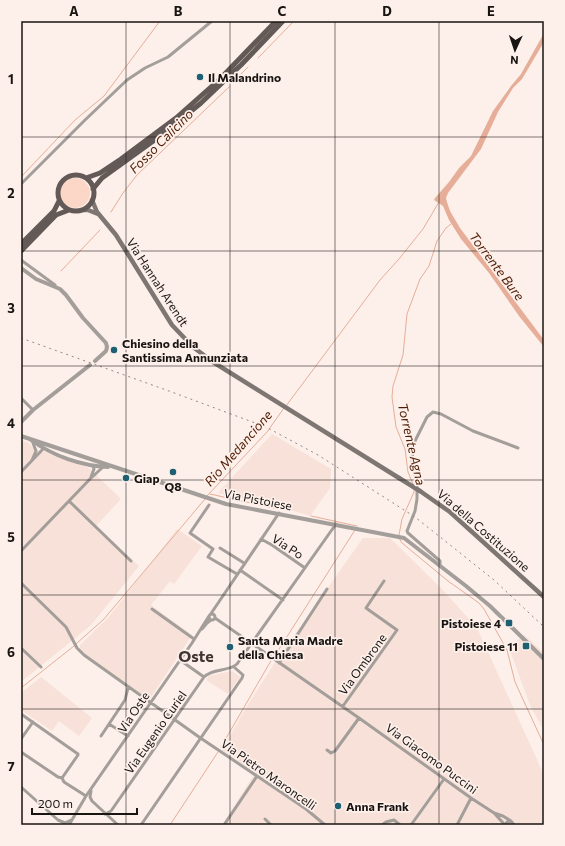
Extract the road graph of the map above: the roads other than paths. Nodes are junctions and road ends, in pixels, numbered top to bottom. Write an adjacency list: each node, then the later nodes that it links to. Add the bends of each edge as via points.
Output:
1 (212, 21): 5 (street, via 168,57 127,80)
2 (276, 21): 4 (main road, via 220,79 176,118 100,174)
3 (283, 21): 6 (main road, via 201,103 164,134 102,178)
4 (86, 178): 6 (main road); 8 (main road, via 74,175 64,180 58,188)
5 (21, 184)
6 (93, 189): 7 (main road)
7 (92, 200): 10 (main road); 11 (main road, Via Hannah Arendt)
8 (59, 201): 9 (main road); 12 (main road, via 54,210)
9 (69, 210): 10 (main road); 13 (main road, via 56,215)
10 (81, 210): 11 (main road)
11 (99, 215): 20 (main road, Via Hannah Arendt, via 116,235 172,325 185,341)
12 (21, 244)
13 (21, 251)
14 (21, 260): 16 (street)
15 (21, 268): 16 (street, via 36,280)
16 (60, 289): 17 (street, via 108,347)
17 (95, 361)
18 (90, 365): 21 (street)
19 (21, 398): 21 (street)
20 (287, 408): 51 (main road, Via della Costituzione, bridge, via 450,512)
21 (33, 410): 22 (street)
22 (21, 422)
23 (21, 436): 24 (street, Via Pistoiese)
24 (29, 439): 25 (street, Via Pistoiese); 27 (street, Via Pistoiese); 28 (street, via 36,448)
25 (50, 446): 27 (street); 29 (street, Via Pistoiese)
26 (518, 448): 44 (street, via 473,431 441,414 434,412 427,417 413,445 412,466 417,484 417,499 408,533 440,561)
27 (43, 449): 28 (street); 30 (street, Via Pistoiese)
28 (32, 460): 33 (street)
29 (92, 460): 30 (street); 32 (street, Via Pistoiese)
30 (93, 466): 31 (street, Via Pistoiese); 34 (street)
31 (103, 467): 32 (street, Via Pistoiese); 34 (street)
32 (114, 467): 37 (street, Via Pistoiese, via 226,504)
33 (21, 472)
34 (90, 479): 35 (street)
35 (69, 502): 41 (street); 42 (street)
36 (209, 505): 47 (street, via 190,533 213,549 208,557)
37 (279, 513): 38 (street, Via Pistoiese); 39 (street, Via Oste)
38 (336, 524): 44 (street, Via Pistoiese, via 402,537); 45 (street)
39 (261, 539): 43 (street, Via Oste); 45 (street, Via Po)
40 (220, 548): 43 (street)
41 (21, 551)
42 (131, 561)
43 (244, 563): 46 (street, Via Oste)
44 (440, 566): 60 (street, via 490,606)
45 (304, 568): 52 (street)
46 (240, 570): 47 (street, Via Oste); 52 (street)
47 (237, 574): 54 (street, Via Oste)
48 (384, 581): 68 (street, Via Ombrone, via 366,608 397,630)
49 (21, 583): 66 (street, Via Pietro Maroncelli, via 66,627 84,656)
50 (327, 589): 62 (street)
51 (544, 597)
52 (283, 600): 58 (street)
53 (152, 609): 57 (street)
54 (209, 615): 55 (street, via 209,619); 55 (street, via 214,614); 56 (street, Via Oste)
55 (213, 619): 56 (street, Via Oste); 58 (street, Via Giacomo Puccini)
56 (199, 631): 57 (street, Via Oste)
57 (194, 639): 61 (street, Via Oste)
58 (252, 644): 62 (street, Via Giacomo Puccini); 64 (street)
59 (21, 648): 63 (street)
60 (544, 659)
61 (180, 660): 65 (street); 67 (street, Via Oste)
62 (278, 663): 68 (street, Via Giacomo Puccini)
63 (41, 667)
64 (234, 667): 65 (street, via 209,673); 76 (street, via 243,675 242,678)
65 (204, 677): 71 (street, Via Eugenio Curiel)
66 (128, 688): 67 (street, Via Pietro Maroncelli); 73 (street, via 125,700)
67 (151, 703): 71 (street, Via Pietro Maroncelli); 75 (street, Via Oste)
68 (343, 706): 70 (street, Via Giacomo Puccini)
69 (21, 714): 72 (street)
70 (359, 718): 78 (street, via 335,752); 82 (street, Via Giacomo Puccini)
71 (174, 720): 76 (street, Via Pietro Maroncelli); 90 (street, Via Eugenio Curiel, via 111,811)
72 (32, 722): 77 (street); 81 (street, via 77,753 78,756)
73 (109, 724): 74 (street); 75 (street)
74 (101, 736)
75 (128, 736): 84 (street, Via Oste)
76 (201, 738): 80 (street, Via Pietro Maroncelli); 99 (street)
77 (21, 739)
78 (327, 750)
79 (21, 752): 81 (street)
80 (257, 776): 100 (street); 102 (street, Via Pietro Maroncelli)
81 (62, 778): 85 (street)
82 (444, 779): 86 (street, Via Giacomo Puccini); 105 (street)
83 (21, 787): 92 (street)
84 (92, 790): 85 (street, Via Oste); 87 (street)
85 (86, 796): 88 (street, Via Oste)
86 (471, 798): 89 (street, Via Giacomo Puccini); 106 (street)
87 (92, 801): 88 (street, via 86,800); 90 (street)
88 (83, 803): 95 (street, Via Oste)
89 (494, 813): 94 (street, Via Giacomo Puccini); 107 (street, Via Giacomo Puccini)
90 (106, 814): 91 (street)
91 (109, 818): 97 (street); 98 (street)
92 (58, 820): 95 (street); 96 (street)
93 (265, 820): 101 (street)
94 (511, 821): 107 (street); 108 (street, Via Giacomo Puccini)
95 (68, 824)
96 (61, 825)
97 (114, 825)
98 (118, 825)
99 (141, 825)
100 (224, 825)
101 (272, 825)
102 (325, 825)
103 (382, 825): 104 (street, via 394,820)
104 (400, 825)
105 (411, 825)
106 (457, 825)
107 (505, 825)
108 (514, 825)

